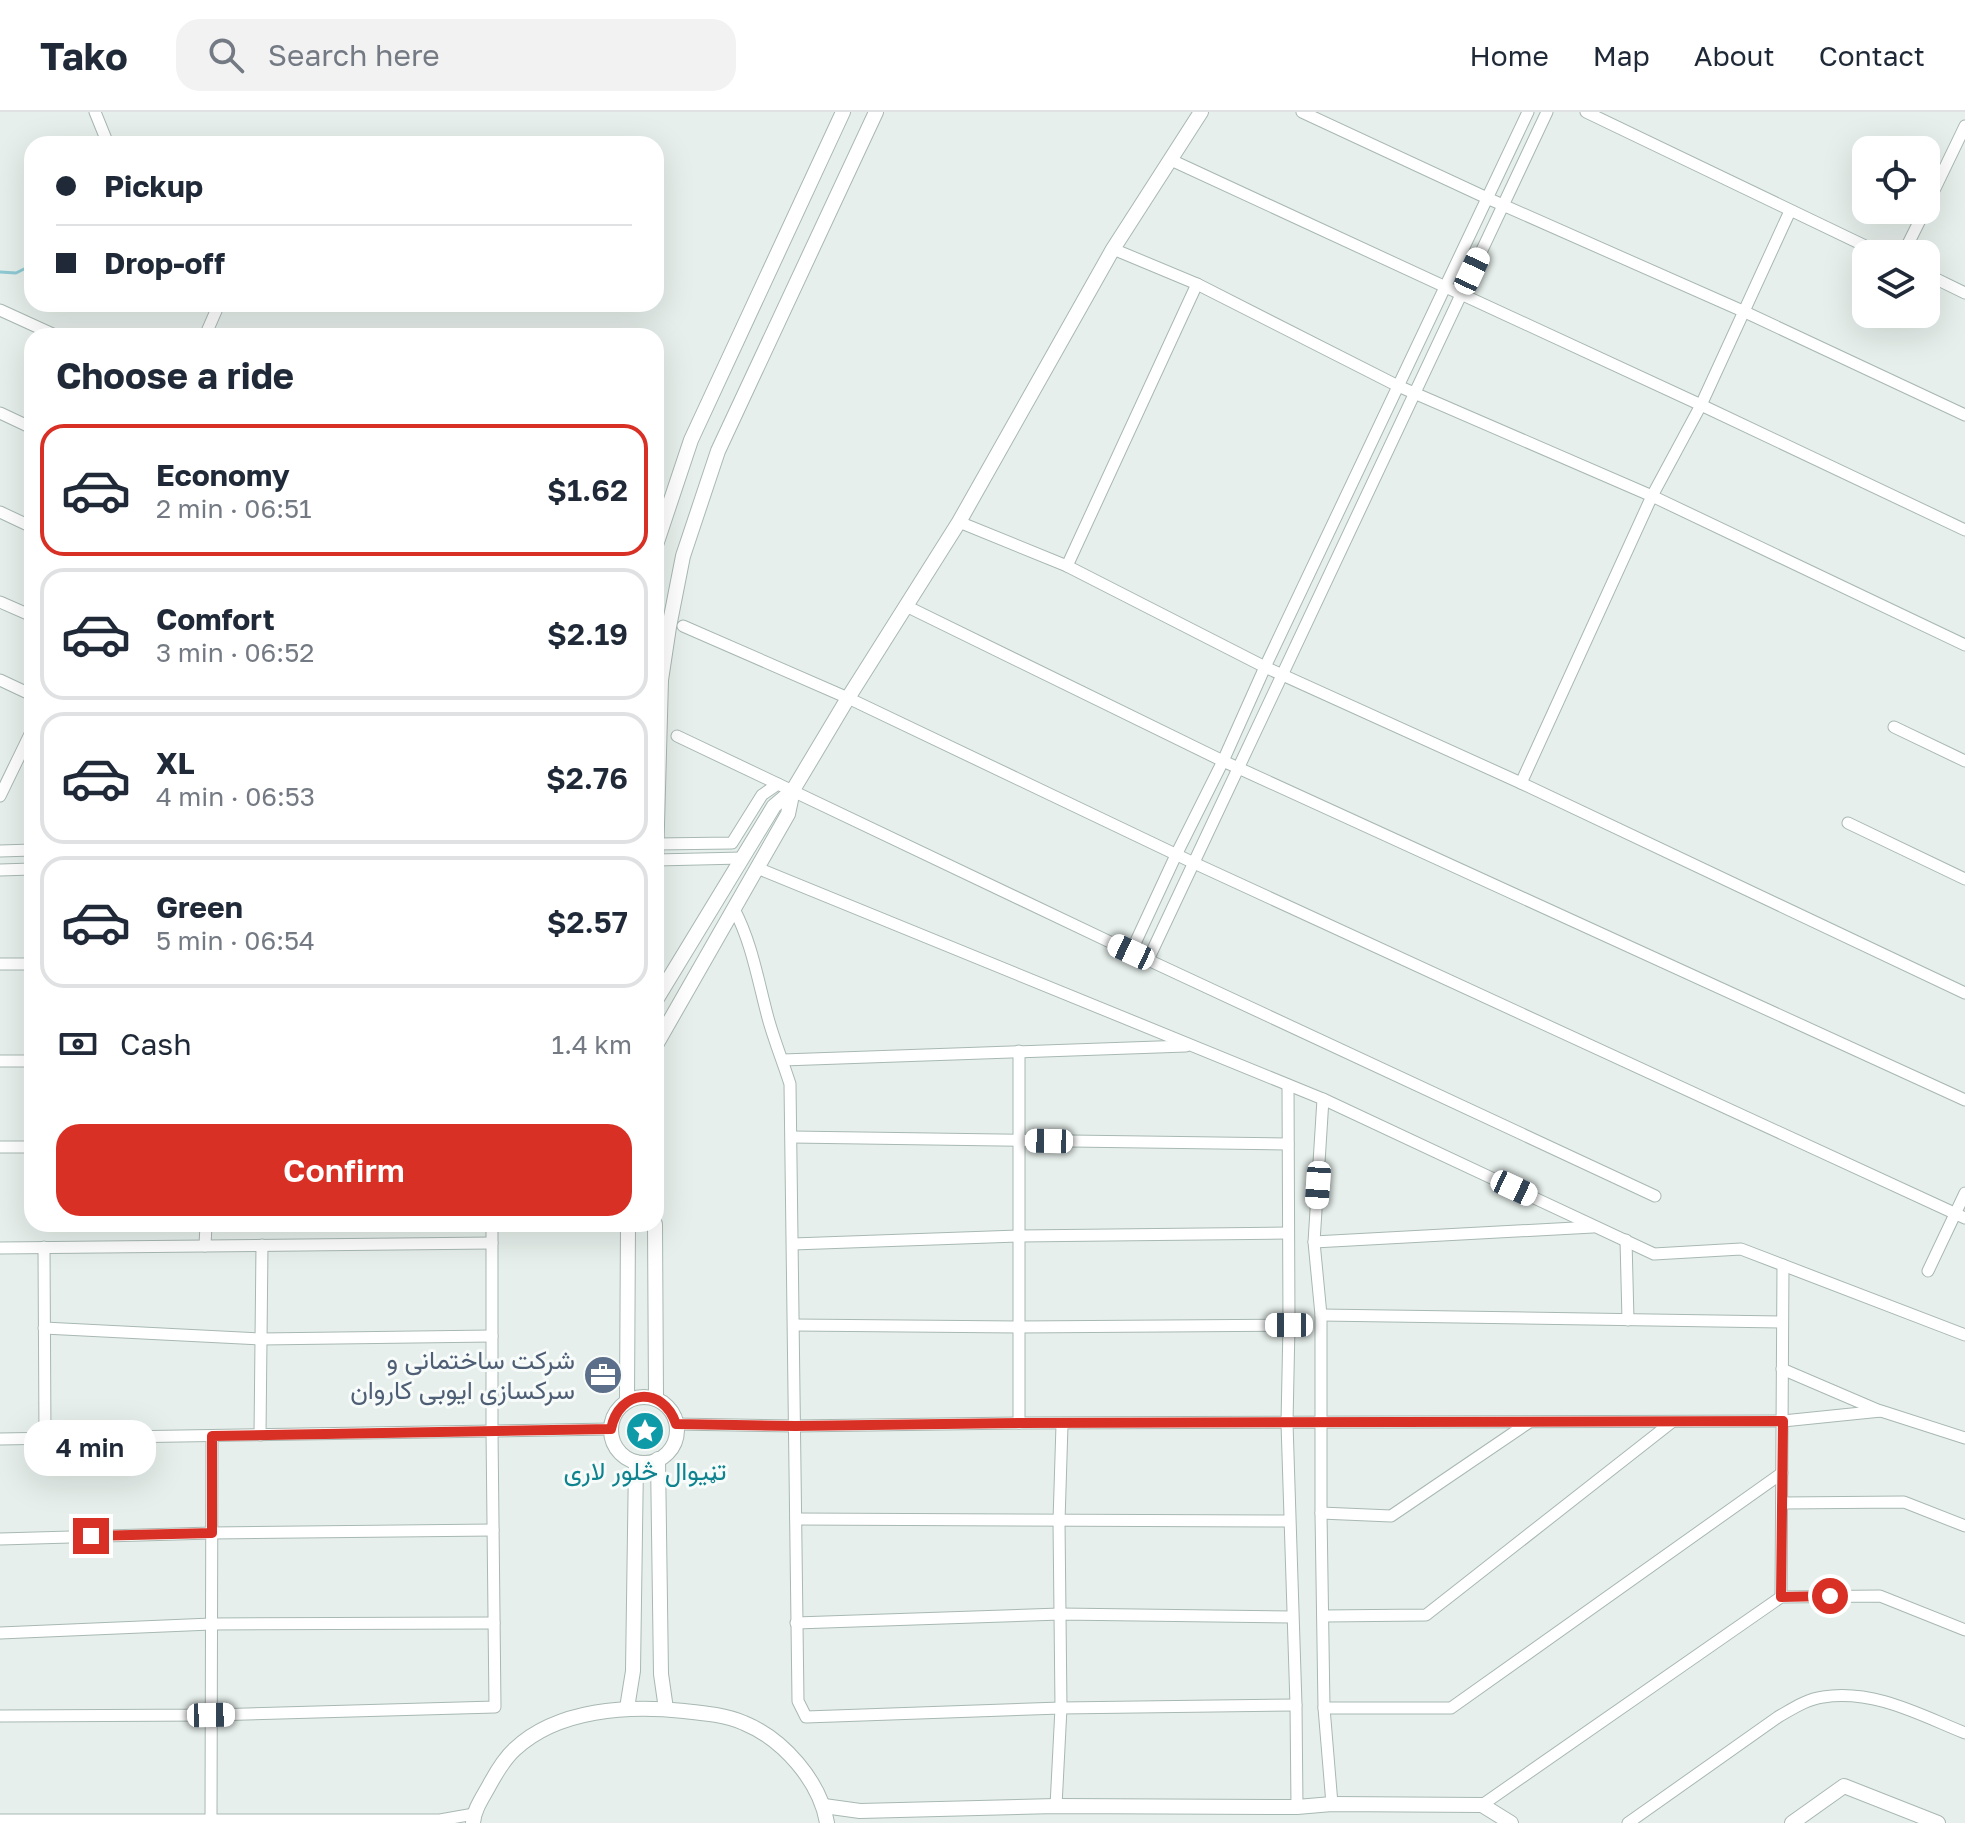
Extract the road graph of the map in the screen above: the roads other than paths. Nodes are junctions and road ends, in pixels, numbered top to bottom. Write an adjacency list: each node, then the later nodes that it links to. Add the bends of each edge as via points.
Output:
1 (95, 112): 10 (street)
2 (843, 112): 34 (street, via 691,440)
3 (876, 112): 44 (street, via 718,451 683,556)
4 (1201, 112): 11 (street)
5 (1302, 112): 13 (street)
6 (1528, 112): 13 (street)
7 (1547, 112): 14 (street)
8 (1586, 112): 15 (street)
9 (1965, 126): 12 (street)
10 (105, 136)
11 (1171, 160): 17 (street); 20 (street)
12 (1940, 177)
13 (1487, 198): 14 (street); 20 (street)
14 (1503, 205): 22 (street); 24 (street)
15 (1790, 211): 16 (street); 24 (street)
16 (1852, 240)
17 (1113, 249): 19 (street); 35 (street)
18 (1940, 281): 21 (street)
19 (1197, 284): 26 (street); 38 (street)
20 (1445, 286): 22 (street); 26 (street)
21 (1965, 293)
22 (1461, 294): 27 (street); 28 (street)
23 (0, 310): 25 (street)
24 (1745, 312): 28 (street); 30 (street)
25 (39, 328)
26 (1398, 386): 27 (street); 45 (street)
27 (1415, 393): 32 (street); 46 (street)
28 (1701, 405): 32 (street); 37 (street)
29 (0, 413): 31 (street)
30 (1965, 415)
31 (24, 424)
32 (1652, 496): 43 (street); 56 (street)
33 (0, 512): 36 (street)
34 (664, 521)
35 (959, 522): 38 (street); 40 (street)
36 (24, 523)
37 (1965, 530)
38 (1067, 566): 45 (street)
39 (0, 602): 41 (street)
40 (906, 606): 49 (street); 53 (street)
41 (24, 612)
42 (683, 626): 49 (street)
43 (1965, 645)
44 (664, 660)
45 (1265, 667): 46 (street); 53 (street)
46 (1283, 674): 55 (street); 56 (street)
47 (0, 680): 48 (street)
48 (24, 691)
49 (848, 698): 58 (street); 64 (street)
50 (1894, 727): 54 (street)
51 (677, 736): 57 (street)
52 (24, 746): 59 (street)
53 (1223, 761): 55 (street); 64 (street)
54 (1965, 761)
55 (1238, 768): 67 (street); 87 (street)
56 (1521, 783): 78 (street)
57 (778, 784): 58 (street); 61 (street, via 762,795 732,843)
58 (793, 790): 65 (street, via 774,806); 68 (street, via 788,814); 73 (street)
59 (0, 796)
60 (1848, 823): 71 (street)
61 (664, 844)
62 (24, 850): 63 (street)
63 (0, 851)
64 (1176, 855): 67 (street); 73 (street)
65 (742, 858): 66 (street); 77 (street)
66 (664, 860)
67 (1194, 863): 74 (street); 95 (street)
68 (757, 868): 72 (street); 80 (street)
69 (24, 869): 70 (street)
70 (0, 870)
71 (1965, 879)
72 (734, 909): 79 (street); 82 (street)
73 (1131, 952): 74 (street)
74 (1148, 960): 94 (street)
75 (0, 964): 76 (street)
76 (24, 964)
77 (664, 987)
78 (1965, 993)
79 (664, 1031)
80 (1192, 1046): 81 (street); 85 (street)
81 (1019, 1051): 82 (street); 89 (street)
82 (783, 1060): 88 (street, via 790,1084)
83 (0, 1061): 84 (street)
84 (24, 1061)
85 (1288, 1085): 86 (street); 90 (street)
86 (1323, 1099): 96 (street); 104 (street)
87 (1965, 1100)
88 (792, 1137): 89 (street); 106 (street)
89 (1019, 1141): 90 (street); 102 (street)
90 (1288, 1144): 101 (street)
91 (0, 1147): 92 (street)
92 (24, 1147)
93 (1965, 1193): 95 (street)
94 (1655, 1196)
95 (1960, 1216): 112 (street)
96 (1596, 1227): 103 (street); 104 (street)
97 (206, 1232): 108 (street)
98 (492, 1232): 105 (street)
99 (628, 1232): 125 (street)
100 (655, 1232): 124 (street)
101 (1288, 1233): 102 (street); 117 (street)
102 (1019, 1236): 106 (street); 118 (street)
103 (1626, 1240): 111 (street, via 1654,1254 1741,1249); 114 (street)
104 (1314, 1242): 113 (street)
105 (492, 1243): 107 (street); 121 (street)
106 (793, 1244): 116 (street)
107 (262, 1245): 108 (street); 122 (street)
108 (205, 1246): 109 (street)
109 (44, 1247): 110 (street); 119 (street)
110 (0, 1248)
111 (1783, 1265): 115 (street); 120 (street)
112 (1928, 1271)
113 (1321, 1315): 114 (street); 132 (street)
114 (1628, 1320): 115 (street)
115 (1782, 1322): 123 (street)
116 (794, 1325): 118 (street); 135 (street)
117 (1289, 1325): 118 (street); 131 (street)
118 (1019, 1327): 130 (street)
119 (44, 1328): 122 (street); 142 (street)
120 (1965, 1335)
121 (492, 1336): 122 (street); 137 (street)
122 (261, 1339): 138 (street)
123 (1782, 1369): 126 (street); 127 (street)
124 (656, 1399): 125 (street); 133 (street)
125 (627, 1401): 136 (street)
126 (1881, 1411): 127 (street); 140 (street)
127 (1783, 1421): 129 (street); 145 (street)
128 (1529, 1422): 129 (street); 132 (street); 147 (street, via 1391,1516)
129 (1673, 1422): 157 (street, via 1426,1615)
130 (1019, 1423): 134 (street); 135 (street)
131 (1287, 1423): 132 (street); 134 (street); 150 (street)
132 (1321, 1423): 147 (street)
133 (676, 1424): 135 (street); 143 (street, via 673,1445)
134 (1062, 1425): 149 (street)
135 (795, 1426): 148 (street)
136 (611, 1429): 137 (street); 144 (street, via 618,1450)
137 (492, 1431): 138 (street); 152 (street)
138 (260, 1435): 139 (street)
139 (212, 1436): 142 (street); 153 (street)
140 (1965, 1438)
141 (0, 1439): 142 (street)
142 (45, 1439)
143 (658, 1459): 144 (street); 168 (street)
144 (636, 1462): 165 (street, via 633,1671)
145 (1782, 1473): 146 (street); 167 (street, via 1451,1708)
146 (1782, 1503): 151 (street, via 1904,1502); 155 (street)
147 (1321, 1513): 157 (street)
148 (796, 1519): 149 (street); 160 (street)
149 (1059, 1521): 150 (street); 156 (street)
150 (1289, 1521): 158 (street)
151 (1965, 1526)
152 (493, 1530): 153 (street); 159 (street)
153 (212, 1533): 154 (street); 161 (street)
154 (0, 1539)
155 (1781, 1597): 162 (street, via 1880,1596); 173 (street)
156 (1060, 1614): 158 (street); 160 (street); 166 (street)
157 (1323, 1616): 167 (street)
158 (1292, 1617): 164 (street)
159 (494, 1623): 161 (street); 169 (street, via 495,1707)
160 (796, 1623): 166 (street, via 798,1701 806,1717)
161 (211, 1624): 163 (street); 169 (street)
162 (1965, 1630)
163 (0, 1633)
164 (1296, 1705): 166 (street); 176 (street)
165 (627, 1708): 168 (street); 177 (street, via 581,1715 538,1732 514,1750)
166 (1061, 1708): 175 (street)
167 (1324, 1708): 172 (street)
168 (666, 1709): 174 (street, via 743,1722 776,1741 802,1769)
169 (211, 1715): 170 (street); 179 (street)
170 (0, 1716)
171 (1965, 1733): 182 (street, via 1883,1700 1821,1697 1778,1717)
172 (1332, 1804): 173 (street); 176 (street)
173 (1482, 1805): 181 (street)
174 (824, 1806): 175 (street, via 860,1811); 180 (street)
175 (1056, 1806): 176 (street)
176 (1297, 1807)
177 (473, 1818): 179 (street)
178 (0, 1820): 179 (street)
179 (211, 1820)
180 (827, 1823)
181 (1511, 1823)
182 (1628, 1823)
183 (1792, 1823): 184 (street, via 1844,1786)
184 (1938, 1823)

